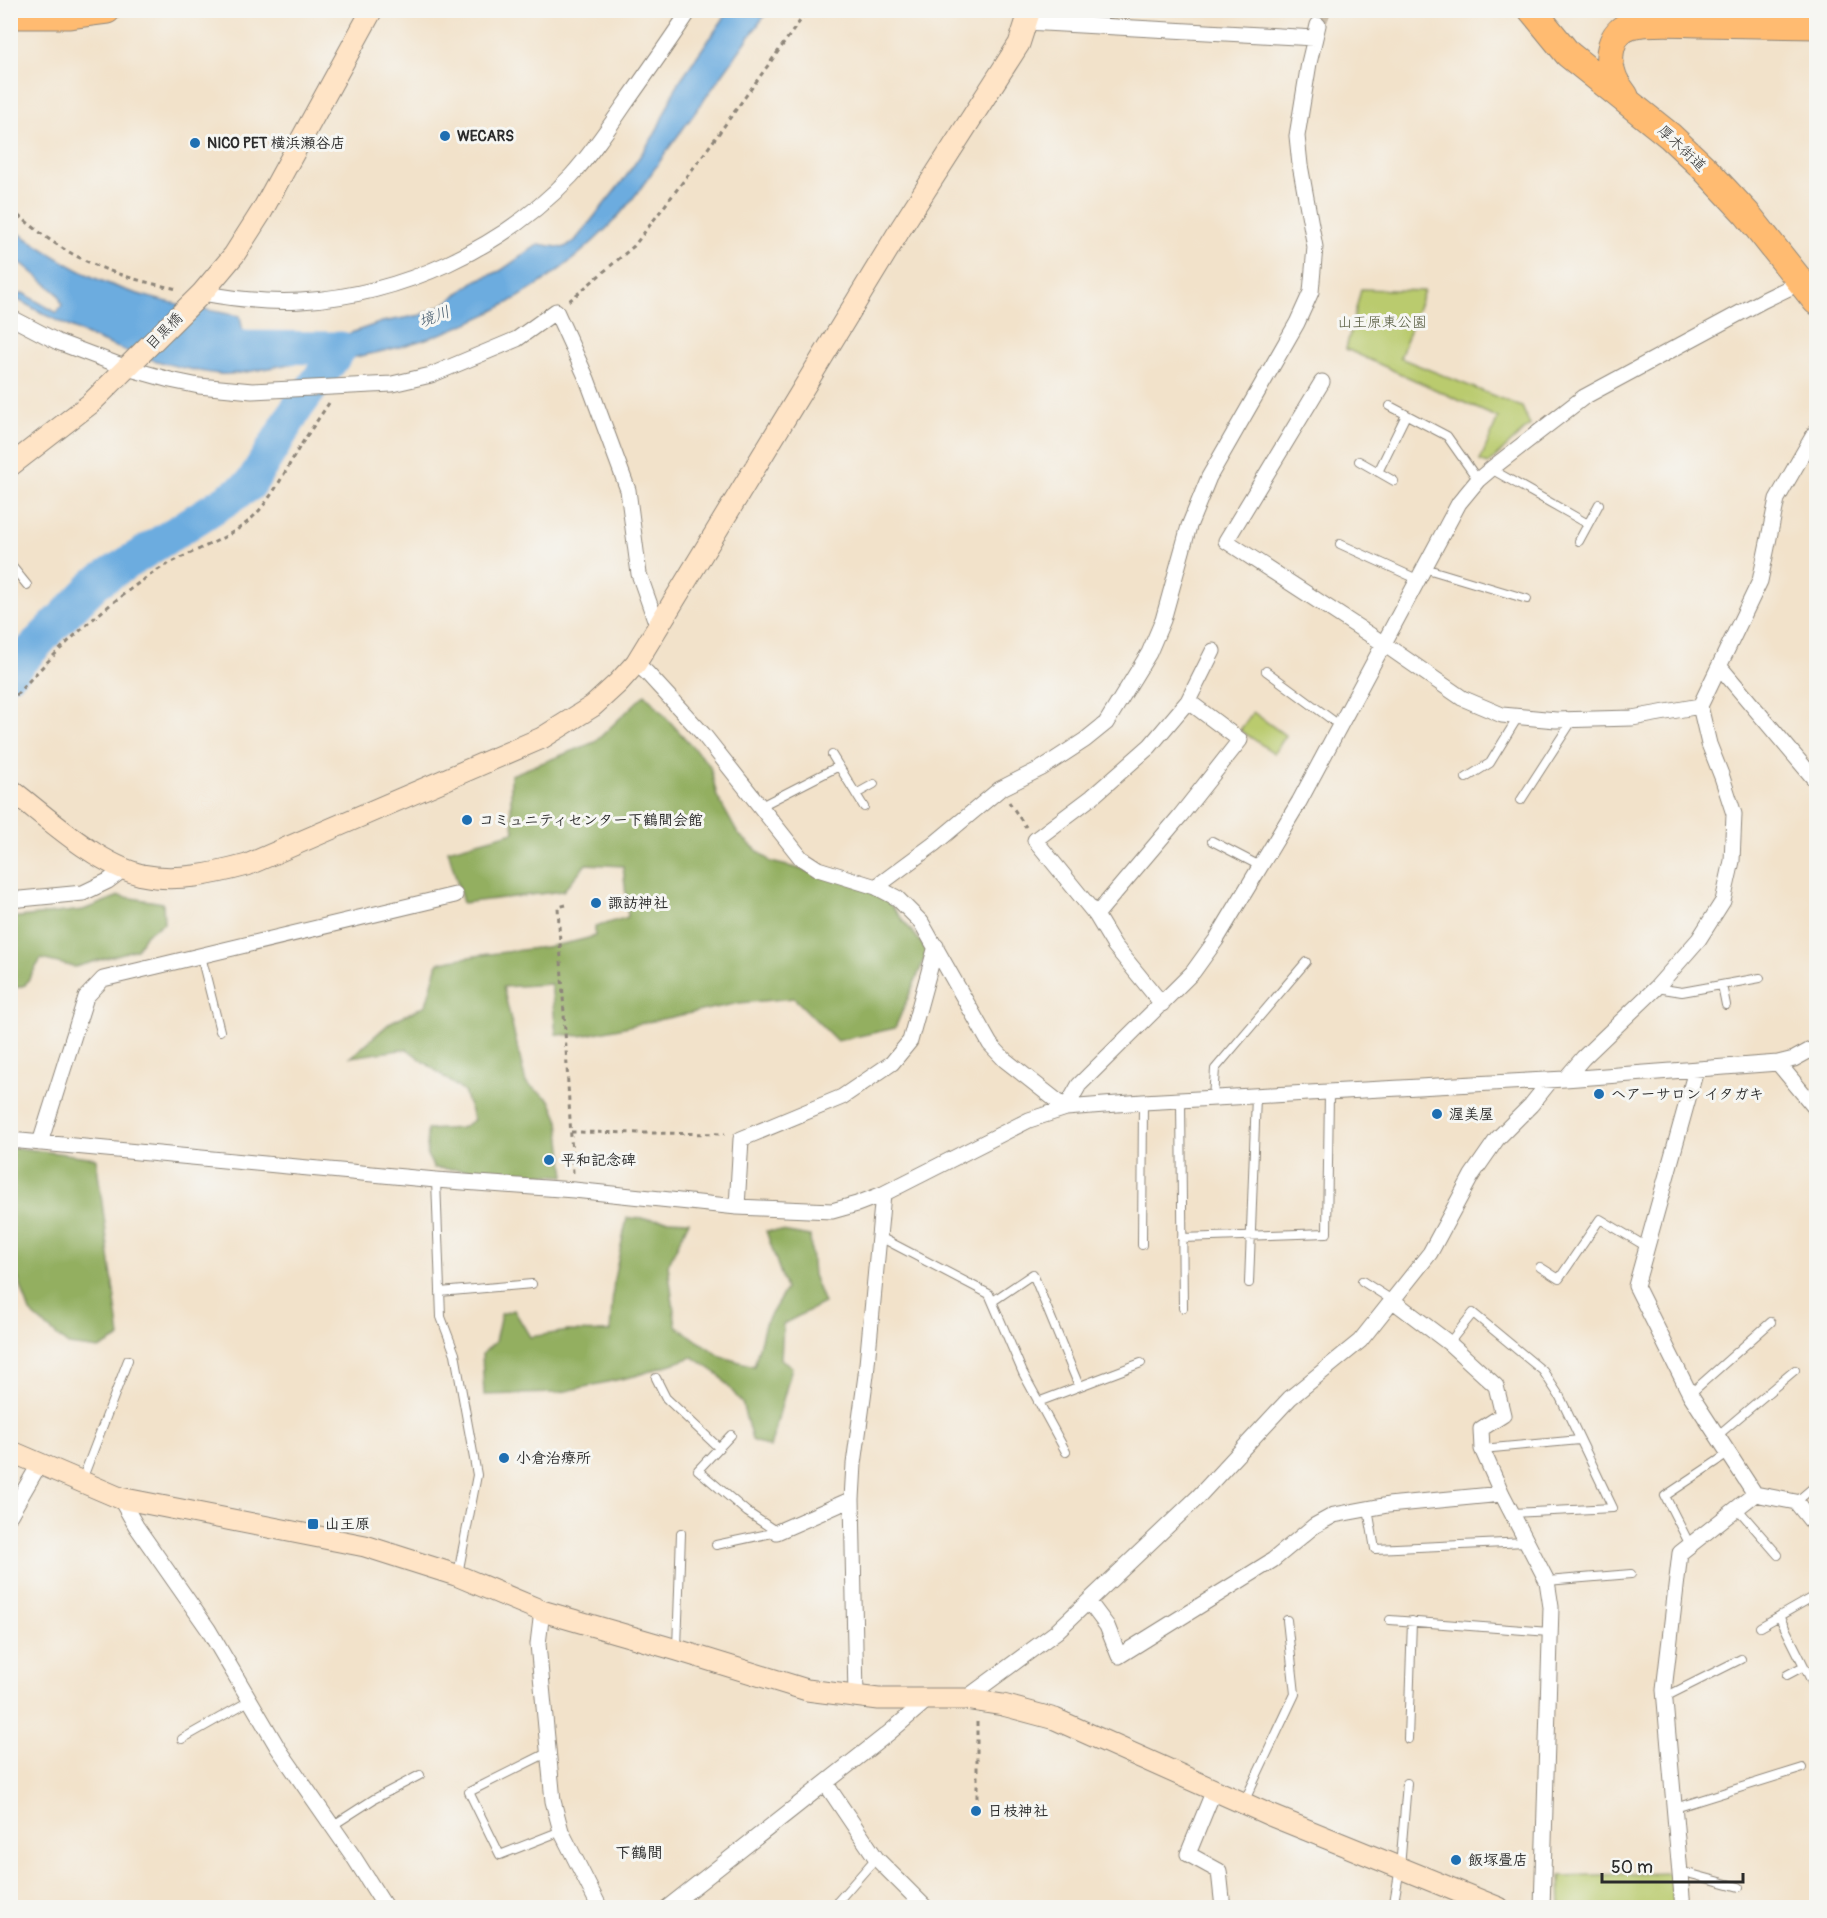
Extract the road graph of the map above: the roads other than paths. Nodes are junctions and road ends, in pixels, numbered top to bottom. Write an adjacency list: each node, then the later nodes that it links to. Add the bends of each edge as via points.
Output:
1 (107, 10): 5 (highway)
2 (372, 10): 11 (street, 目黒橋, via 262,211 234,255)
3 (690, 10): 11 (street, via 571,176 534,210 457,261 372,289 301,301)
4 (1532, 10): 9 (highway, 厚木街道, via 1568,54)
5 (10, 15)
6 (1028, 16): 32 (street, via 1019,44 901,228); 56 (street, via 1316,32 1297,136 1315,247 1311,292 1209,477 1189,526 1163,620 1149,653 1106,723 1042,768 1000,789)
7 (1671, 16): 8 (highway); 9 (highway, via 1630,25 1613,41 1613,78)
8 (1816, 25)
9 (1629, 102): 10 (highway, 厚木街道, via 1712,176)
10 (1809, 291): 20 (street, via 1764,300 1584,398)
11 (199, 296): 13 (street, 目黒橋)
12 (10, 317): 13 (street, via 58,342)
13 (129, 366): 19 (street, 目黒橋, via 90,404); 32 (street, via 199,386 252,391 392,384 431,375 517,339 556,311 587,379 628,490 639,574)
14 (1322, 382): 33 (street, via 1306,398 1226,542)
15 (1390, 406): 16 (lane)
16 (1406, 415): 21 (lane); 22 (lane, via 1447,436)
17 (1816, 431): 36 (street, via 1777,499 1760,581)
18 (1359, 461): 21 (lane)
19 (10, 466)
20 (1491, 469): 22 (street); 25 (lane)
21 (1378, 472): 23 (lane)
22 (1478, 480): 29 (street, via 1459,503)
23 (1394, 481)
24 (1599, 504): 25 (lane)
25 (1588, 524): 26 (lane)
26 (1579, 541)
27 (1340, 544): 29 (lane)
28 (10, 564): 30 (lane)
29 (1421, 573): 31 (lane); 33 (street)
30 (27, 585)
31 (1527, 599)
32 (658, 627): 35 (street)
33 (1384, 644): 40 (street, via 1462,698 1502,715); 42 (street)
34 (1213, 651): 38 (street)
35 (636, 663): 51 (street, via 703,734); 55 (street, via 592,706 542,738 247,865 196,876 143,875)
36 (1720, 667): 39 (street); 46 (street)
37 (1266, 671): 42 (lane)
38 (1188, 702): 59 (street, via 1240,740); 59 (street, via 1150,746 1035,840)
39 (1700, 706): 41 (street, via 1632,718); 65 (street, via 1734,814 1732,861 1723,901 1699,939)
40 (1518, 717): 41 (street); 45 (lane, via 1490,763)
41 (1572, 720): 50 (lane)
42 (1339, 724): 54 (street)
43 (832, 755): 44 (lane)
44 (839, 766): 49 (lane); 51 (lane)
45 (1466, 778)
46 (1816, 781)
47 (874, 784): 49 (lane)
48 (10, 789): 55 (street, via 98,856)
49 (856, 794): 52 (lane)
50 (1521, 800)
51 (760, 806): 56 (street, via 801,858 818,869)
52 (864, 807)
53 (1212, 841): 54 (lane)
54 (1260, 866): 66 (street, via 1216,940 1193,972)
55 (124, 869): 58 (street, via 83,893)
56 (876, 887): 60 (street, via 897,898 921,922)
57 (454, 895): 61 (street)
58 (10, 900)
59 (1096, 915): 66 (street, via 1114,945)
60 (936, 946): 78 (street, via 990,1044); 84 (street, via 910,1041 892,1062 842,1096 741,1139)
61 (201, 956): 68 (lane); 81 (street, via 103,979 86,997)
62 (1306, 962): 75 (lane, via 1215,1069)
63 (1760, 978): 64 (lane)
64 (1722, 985): 65 (lane, via 1682,992); 67 (lane)
65 (1656, 988): 72 (street)
66 (1162, 1004): 78 (street, via 1079,1086)
67 (1726, 1005)
68 (220, 1030)
69 (1816, 1047): 70 (street)
70 (1778, 1063): 71 (street); 79 (street)
71 (1696, 1070): 72 (street); 89 (street)
72 (1558, 1079): 73 (street); 95 (street, via 1497,1139 1472,1174 1430,1253)
73 (1329, 1093): 74 (street); 85 (lane, via 1327,1233)
74 (1256, 1096): 75 (street); 85 (lane)
75 (1213, 1098): 76 (street)
76 (1181, 1101): 77 (street); 87 (lane)
77 (1143, 1102): 78 (street); 88 (lane)
78 (1066, 1108): 83 (street, via 1029,1120)
79 (1816, 1109)
80 (10, 1140): 81 (street)
81 (40, 1143): 82 (street)
82 (436, 1180): 84 (street); 94 (lane)
83 (883, 1194): 84 (street, via 832,1211); 86 (street)
84 (737, 1207)
85 (1251, 1235): 87 (lane); 92 (lane)
86 (880, 1237): 96 (lane, via 989,1294); 121 (street)
87 (1182, 1238): 97 (lane)
88 (1142, 1245)
89 (1647, 1247): 90 (lane, via 1600,1219 1559,1279); 105 (street, via 1636,1286)
90 (1540, 1267)
91 (1362, 1281): 95 (lane)
92 (1249, 1283)
93 (532, 1284): 94 (lane)
94 (440, 1292): 135 (lane, via 441,1317 455,1354 477,1475)
95 (1392, 1300): 99 (street); 138 (street, via 1360,1341 1290,1398 1197,1498)
96 (993, 1301): 104 (lane, via 1033,1274); 106 (lane)
97 (1183, 1308)
98 (1771, 1322): 105 (lane)
99 (1449, 1343): 109 (lane, via 1473,1313 1543,1371); 111 (street, via 1496,1386 1503,1415 1481,1429)
100 (128, 1360): 116 (lane)
101 (1141, 1362): 104 (lane)
102 (1795, 1370): 108 (lane)
103 (656, 1378): 110 (lane, via 666,1398)
104 (1079, 1386): 106 (lane)
105 (1690, 1394): 108 (street)
106 (1038, 1402): 113 (lane)
107 (731, 1435): 110 (lane)
108 (1717, 1437): 114 (street)
109 (1580, 1440): 111 (lane); 125 (lane, via 1613,1508)
110 (719, 1448): 128 (lane, via 698,1470)
111 (1482, 1449): 118 (street)
112 (10, 1451): 115 (street)
113 (1066, 1452)
114 (1728, 1454): 119 (street); 132 (lane, via 1665,1496)
115 (40, 1463): 116 (street); 126 (street)
116 (81, 1481): 120 (street)
117 (1816, 1485): 122 (lane)
118 (1502, 1494): 124 (street); 125 (street)
119 (1755, 1494): 122 (street); 123 (street)
120 (120, 1498): 135 (street, via 365,1546); 155 (street, via 208,1629)
121 (852, 1499): 128 (street); 151 (street)
122 (1796, 1502): 127 (street)
123 (1737, 1508): 132 (street); 133 (lane)
124 (1368, 1509): 130 (lane, via 1375,1550); 138 (street, via 1334,1515 1314,1526 1273,1560 1119,1656 1107,1626)
125 (1512, 1513): 130 (street)
126 (10, 1515)
127 (1816, 1527)
128 (777, 1532): 131 (lane)
129 (681, 1533): 146 (lane)
130 (1526, 1542): 136 (street)
131 (716, 1545)
132 (1690, 1545): 152 (street, via 1680,1553)
133 (1778, 1555)
134 (1631, 1574): 136 (lane)
135 (457, 1575): 139 (street)
136 (1547, 1581): 145 (street)
137 (1816, 1595): 140 (lane)
138 (1089, 1602): 154 (street)
139 (542, 1611): 146 (street); 158 (street, via 538,1644)
140 (1779, 1616): 144 (lane); 148 (lane)
141 (1287, 1620): 164 (lane, via 1295,1694)
142 (1390, 1620): 143 (lane)
143 (1412, 1621): 145 (lane); 156 (lane)
144 (1760, 1627)
145 (1550, 1632): 180 (street)
146 (677, 1650): 151 (street, via 807,1690)
147 (1741, 1659): 152 (lane)
148 (1804, 1666): 149 (lane); 150 (lane)
149 (1787, 1675)
150 (1813, 1684)
151 (856, 1696): 153 (street)
152 (1665, 1697): 165 (street)
153 (927, 1700): 154 (street); 162 (street)
154 (971, 1700): 163 (street, via 1055,1719)
155 (249, 1701): 157 (lane); 166 (street)
156 (1408, 1738)
157 (182, 1739)
158 (549, 1752): 167 (street, via 553,1801); 167 (lane, via 469,1792 500,1855)
159 (1803, 1768): 165 (lane)
160 (420, 1775): 166 (lane)
161 (1407, 1783): 169 (lane)
162 (826, 1784): 168 (street); 174 (street)
163 (1214, 1790): 164 (street); 177 (street, via 1188,1854 1219,1871)
164 (1244, 1804): 169 (street)
165 (1675, 1808): 170 (street)
166 (332, 1826): 172 (street)
167 (561, 1831): 173 (street)
168 (876, 1858): 175 (lane); 176 (street)
169 (1400, 1868): 178 (lane); 179 (street, via 1460,1896)
170 (1680, 1872): 171 (lane); 181 (street)
171 (1739, 1887)
172 (386, 1908)
173 (600, 1908)
174 (667, 1908)
175 (832, 1908)
176 (926, 1908)
177 (1223, 1908)
178 (1393, 1908)
179 (1499, 1908)
180 (1542, 1908)
181 (1683, 1908)

